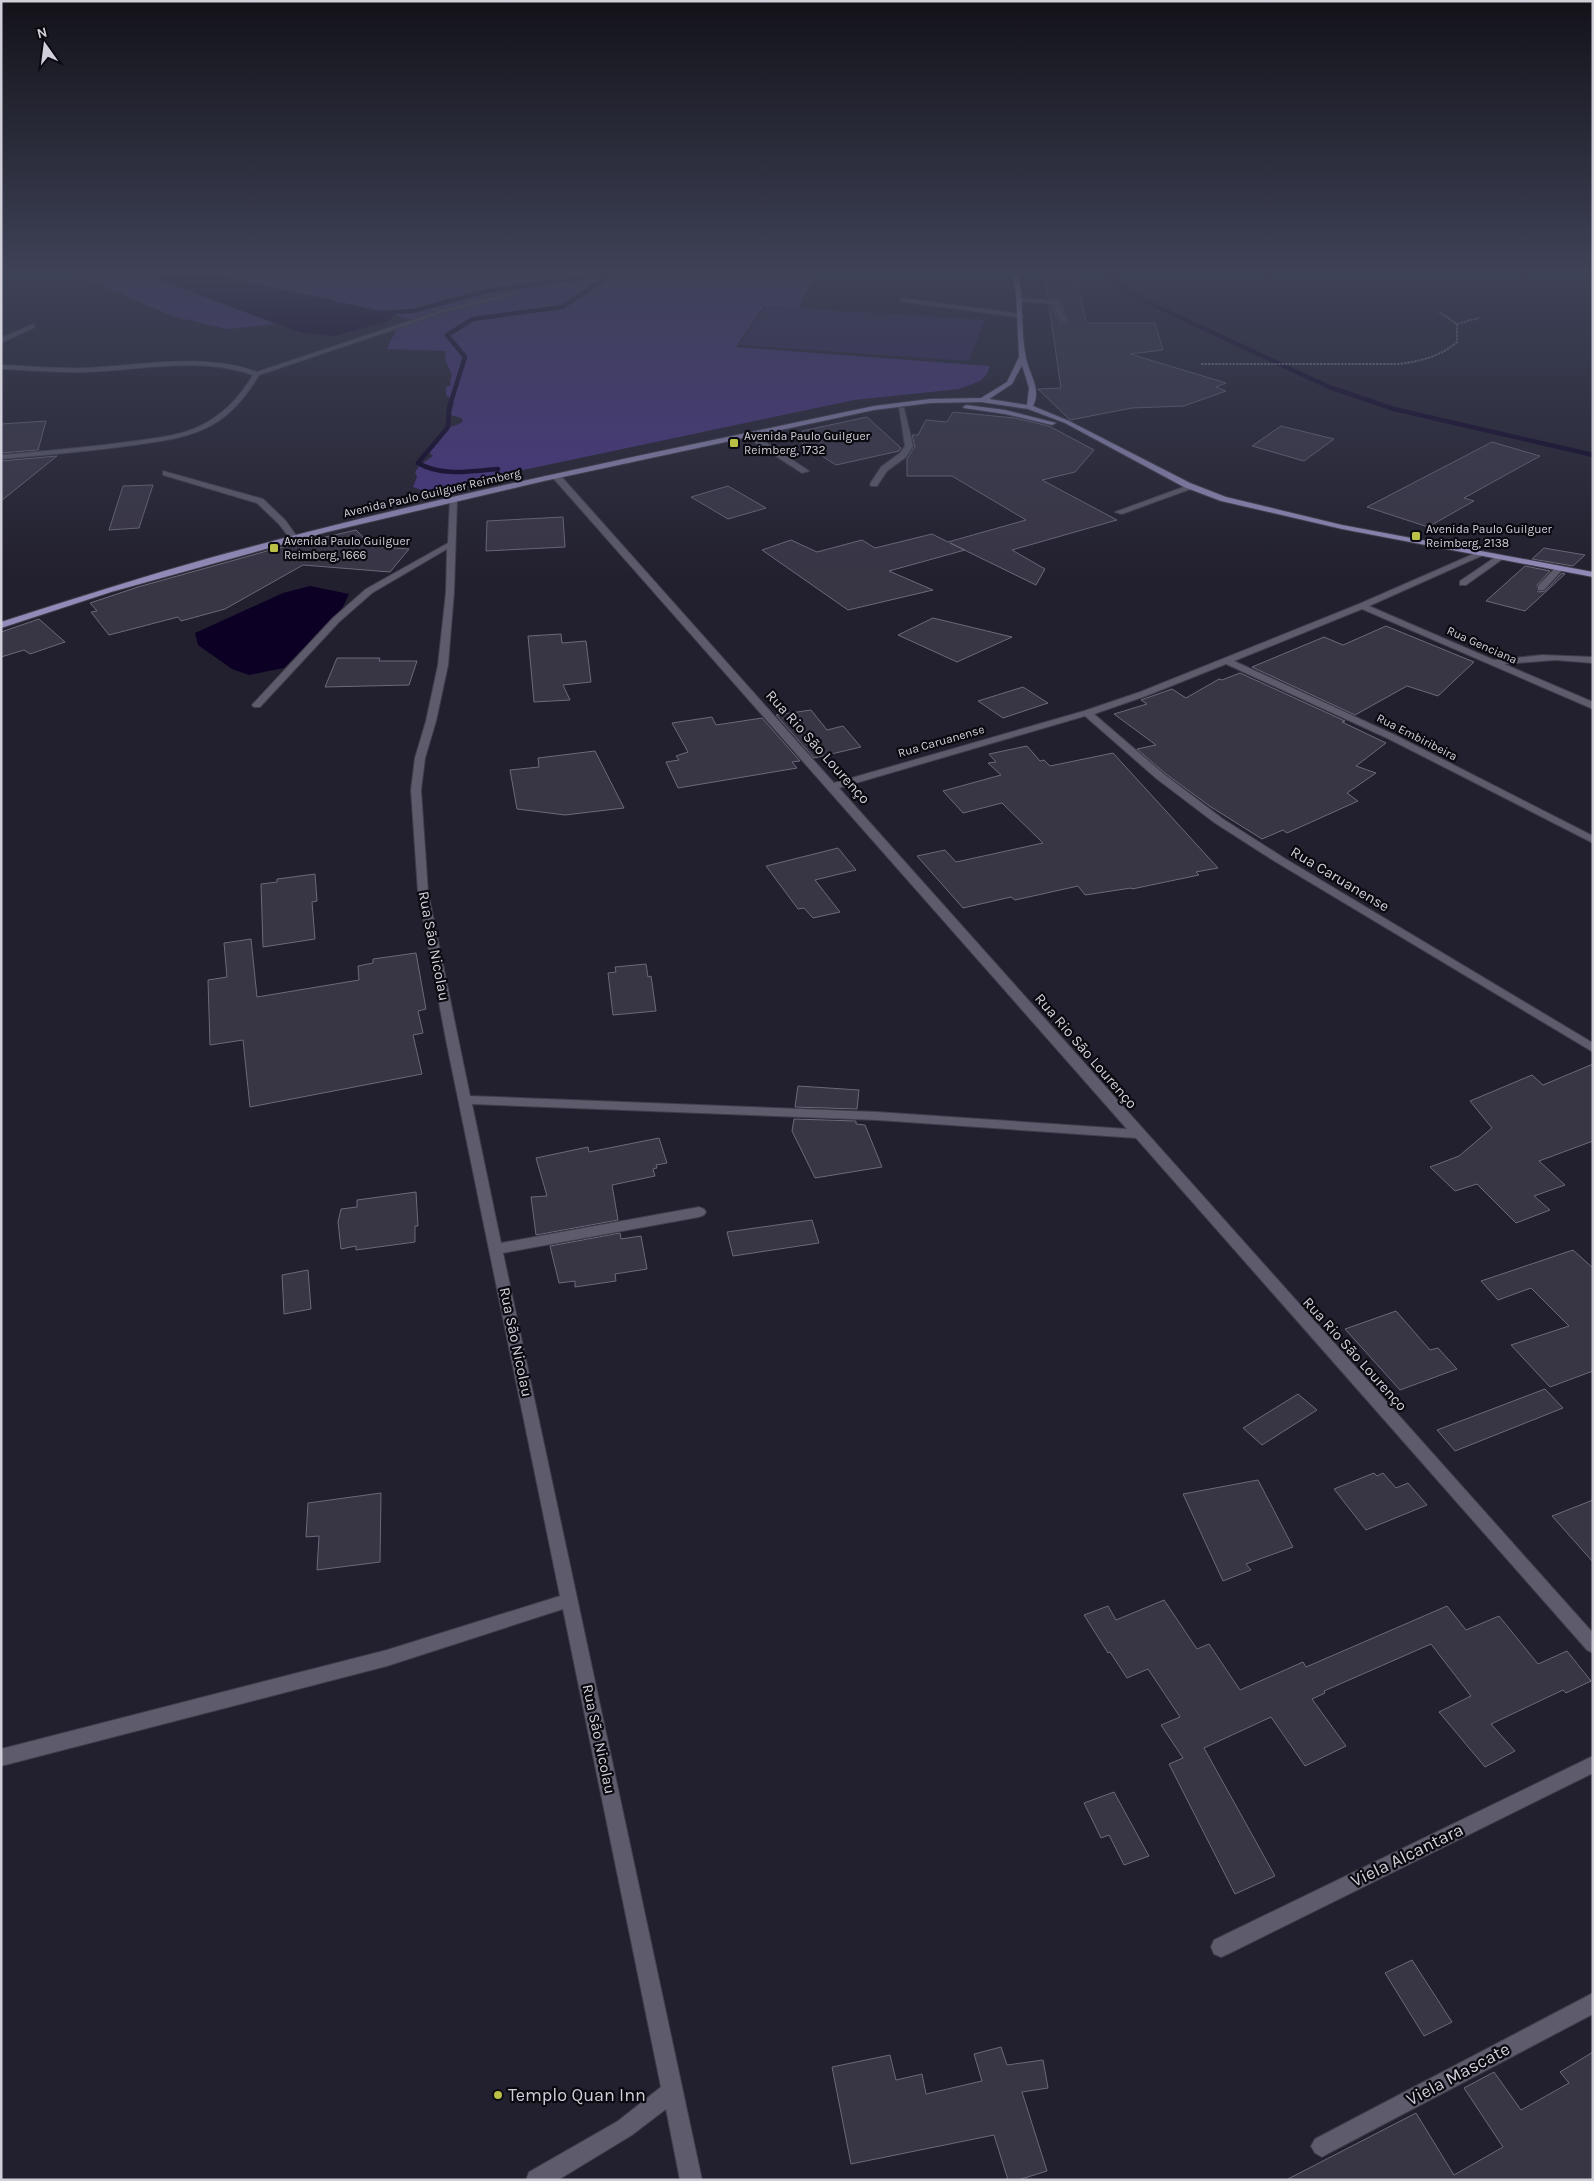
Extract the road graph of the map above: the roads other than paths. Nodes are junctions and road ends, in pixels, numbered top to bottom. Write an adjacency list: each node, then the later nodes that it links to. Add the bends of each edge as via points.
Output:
1 (257, 374): 14 (street, via 240,401 199,429 110,447)
2 (1014, 375): 4 (main road, via 1010,383)
3 (1030, 375): 7 (main road, via 1033,400)
4 (996, 392): 5 (main road); 6 (main road)
5 (959, 400): 6 (main road, Avenida Paulo Guilguer Reimberg); 8 (main road, Avenida Paulo Guilguer Reimberg)
6 (983, 400): 7 (main road, Avenida Paulo Guilguer Reimberg); 10 (main road)
7 (1029, 407): 11 (main road); 12 (main road, Avenida Paulo Guilguer Reimberg)
8 (874, 408): 9 (main road, Avenida Paulo Guilguer Reimberg); 13 (main road, Avenida Paulo Guilguer Reimberg)
9 (902, 408): 10 (main road, Avenida Paulo Guilguer Reimberg); 18 (street, via 909,446 903,455 884,469)
10 (988, 409): 11 (main road, Avenida Paulo Guilguer Reimberg)
11 (1005, 412): 12 (main road, Avenida Paulo Guilguer Reimberg)
12 (1083, 431): 19 (main road, Avenida Paulo Guilguer Reimberg)
13 (749, 435): 15 (street); 17 (main road, Avenida Paulo Guilguer Reimberg)
14 (1, 457)
15 (805, 471)
16 (166, 473): 22 (street, via 260,501)
17 (557, 477): 20 (main road, Avenida Paulo Guilguer Reimberg); 38 (street, Rua Rio São Lourenço)
18 (874, 484)
19 (1192, 487): 21 (street); 24 (main road, Avenida Paulo Guilguer Reimberg, via 1276,512)
20 (452, 500): 22 (main road, Avenida Paulo Guilguer Reimberg); 23 (street, Rua São Nicolau)
21 (1119, 512)
22 (294, 538): 31 (main road, Avenida Paulo Guilguer Reimberg, via 166,572)
23 (452, 544): 35 (street, via 369,591 336,620); 41 (street, Rua São Nicolau, via 443,665 420,758 416,790 424,892)
24 (1478, 554): 25 (main road, Avenida Paulo Guilguer Reimberg); 30 (street, Rua Caruanense)
25 (1500, 558): 26 (main road, Avenida Paulo Guilguer Reimberg); 28 (street)
26 (1559, 568): 27 (main road, Avenida Paulo Guilguer Reimberg); 29 (street)
27 (1593, 575)
28 (1463, 583)
29 (1541, 588)
30 (1362, 606): 33 (street, Rua Caruanense); 34 (street, Rua Genciana)
31 (1, 625)
32 (1593, 660): 34 (street, via 1563,656)
33 (1228, 661): 37 (street, Rua Caruanense); 39 (street, Rua Embiribeira, via 1392,737)
34 (1492, 663): 36 (street, Rua Genciana)
35 (257, 705)
36 (1593, 706)
37 (1087, 713): 38 (street, Rua Caruanense); 40 (street, Rua Caruanense, via 1161,777 1219,821)
38 (832, 787): 42 (street, Rua Rio São Lourenço)
39 (1593, 840)
40 (1593, 1048)
41 (465, 1100): 42 (street, via 877,1116); 44 (street, Rua São Nicolau)
42 (1138, 1134): 46 (street, Rua Rio São Lourenço)
43 (699, 1212): 44 (street)
44 (496, 1249): 45 (street, Rua São Nicolau)
45 (569, 1600): 47 (street, via 387,1658); 51 (street, Rua São Nicolau)
46 (1593, 1645)
47 (1, 1758)
48 (1593, 1764): 49 (street, Viela Alcantara)
49 (1220, 1946)
50 (1593, 2003): 52 (street, Viela Mascate)
51 (672, 2090): 53 (street, via 626,2128); 54 (street, Rua São Nicolau)
52 (1322, 2146)
53 (537, 2180)
54 (691, 2180)

